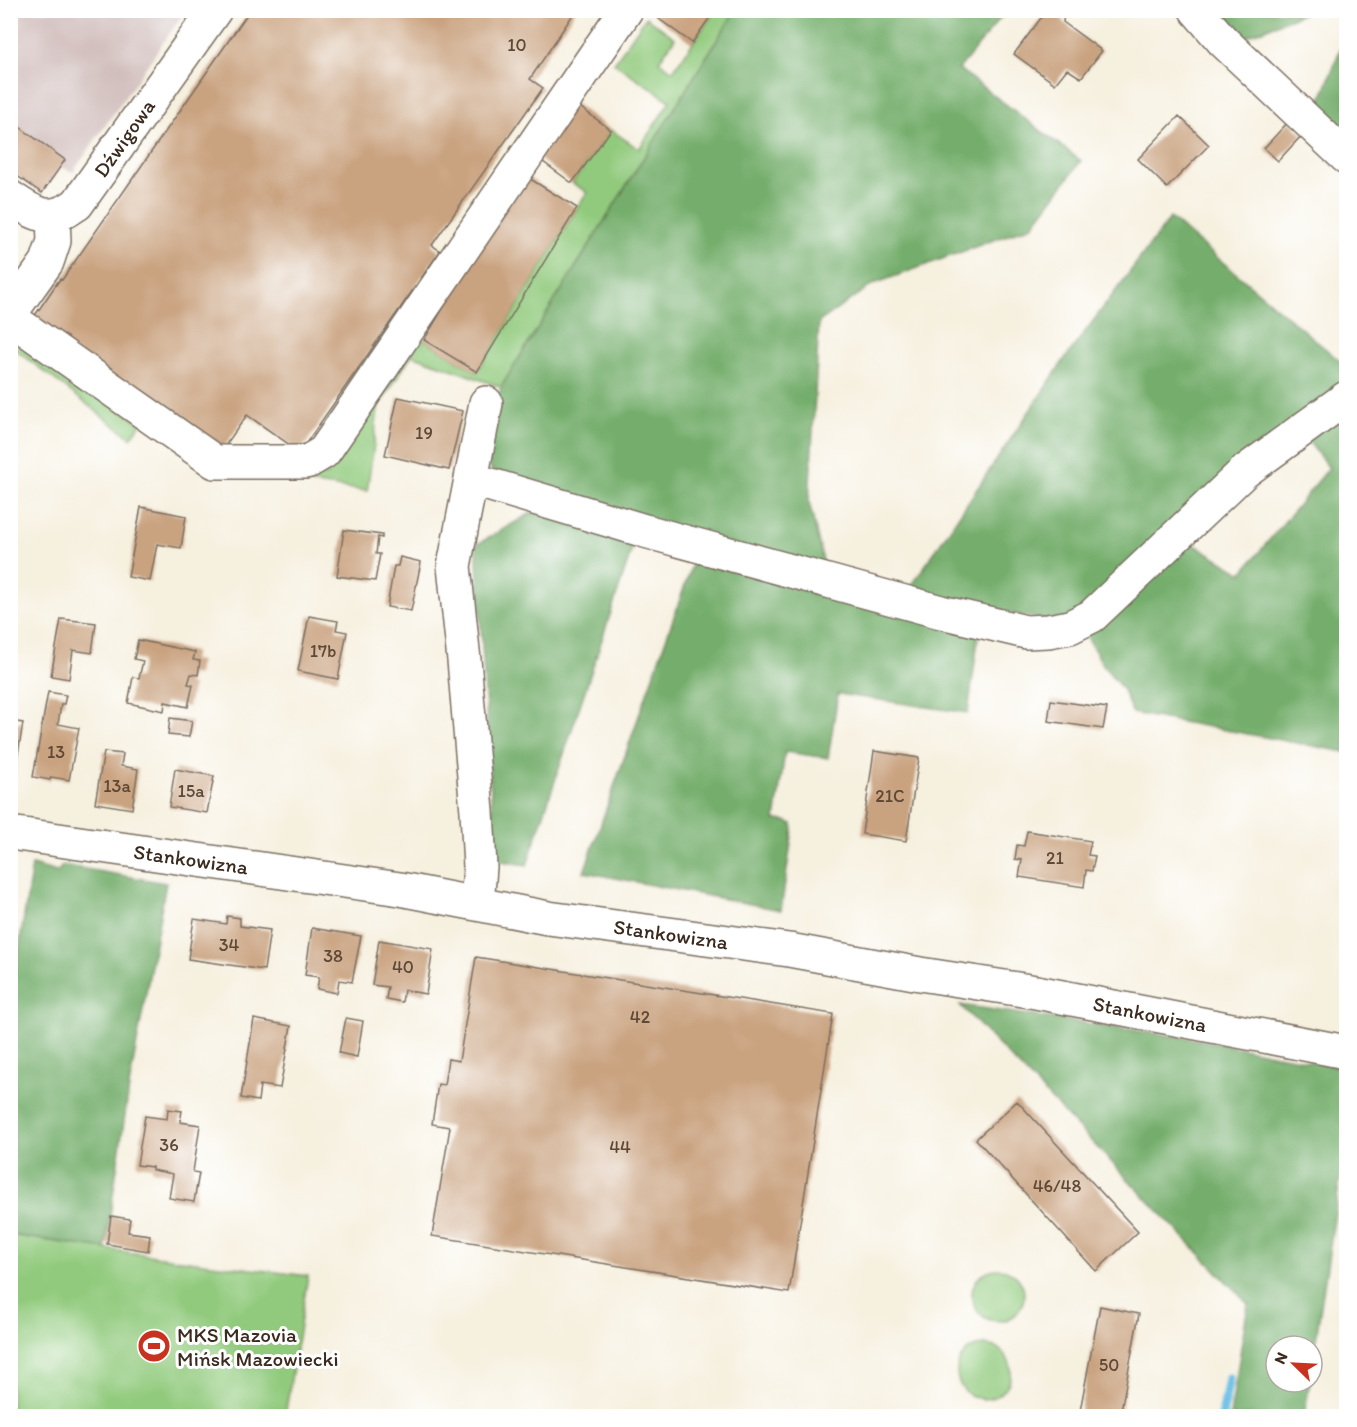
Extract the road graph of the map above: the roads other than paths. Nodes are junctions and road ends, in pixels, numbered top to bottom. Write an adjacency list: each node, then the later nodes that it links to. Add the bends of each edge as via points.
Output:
1 (215, 10): 6 (street, Dźwigowa, via 77,204)
2 (626, 10): 7 (street, via 324,452 309,461 215,462)
3 (1196, 10): 4 (street, via 1223,41)
4 (1347, 157)
5 (10, 197): 6 (street)
6 (53, 217): 7 (street, via 54,242 47,262)
7 (10, 316)
8 (1347, 398): 10 (street, via 1244,472 1092,616 1048,632 1026,632 929,609)
9 (486, 403): 10 (street)
10 (471, 479): 12 (street, via 454,566 477,811)
11 (10, 833): 12 (street, Stankowizna, via 388,887)
12 (477, 904): 13 (street, Stankowizna, via 549,918 789,950)
13 (1338, 1050)

